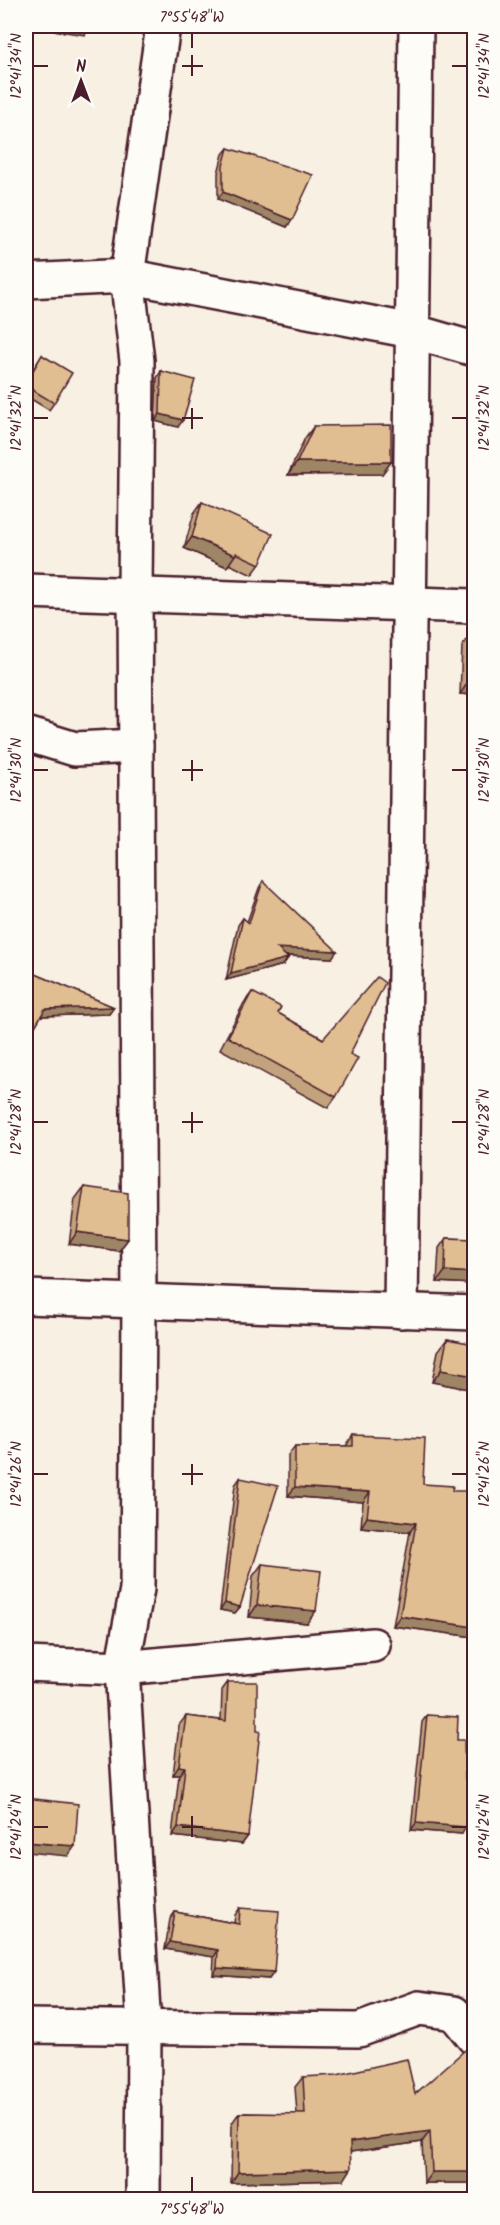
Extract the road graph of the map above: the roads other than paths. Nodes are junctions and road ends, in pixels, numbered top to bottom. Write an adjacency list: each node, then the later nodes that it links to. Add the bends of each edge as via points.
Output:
1 (163, 26): 3 (street)
2 (416, 26): 5 (street)
3 (127, 276): 4 (street); 5 (street); 8 (street, via 137,360)
4 (26, 281)
5 (412, 331): 6 (street); 9 (street)
6 (474, 349)
7 (26, 591): 8 (street)
8 (135, 595): 9 (street); 12 (street)
9 (409, 604): 10 (street); 15 (street)
10 (474, 606)
11 (26, 734): 12 (street, via 75,749)
12 (136, 746): 14 (street)
13 (26, 1297): 14 (street)
14 (139, 1301): 15 (street); 19 (street, via 137,1589)
15 (400, 1311): 16 (street)
16 (474, 1313)
17 (373, 1645): 19 (street)
18 (26, 1664): 19 (street)
19 (122, 1668): 21 (street)
20 (26, 2026): 21 (street)
21 (144, 2027): 22 (street, via 359,2030 419,2008 454,2013); 23 (street)
22 (474, 2038)
23 (143, 2199)

